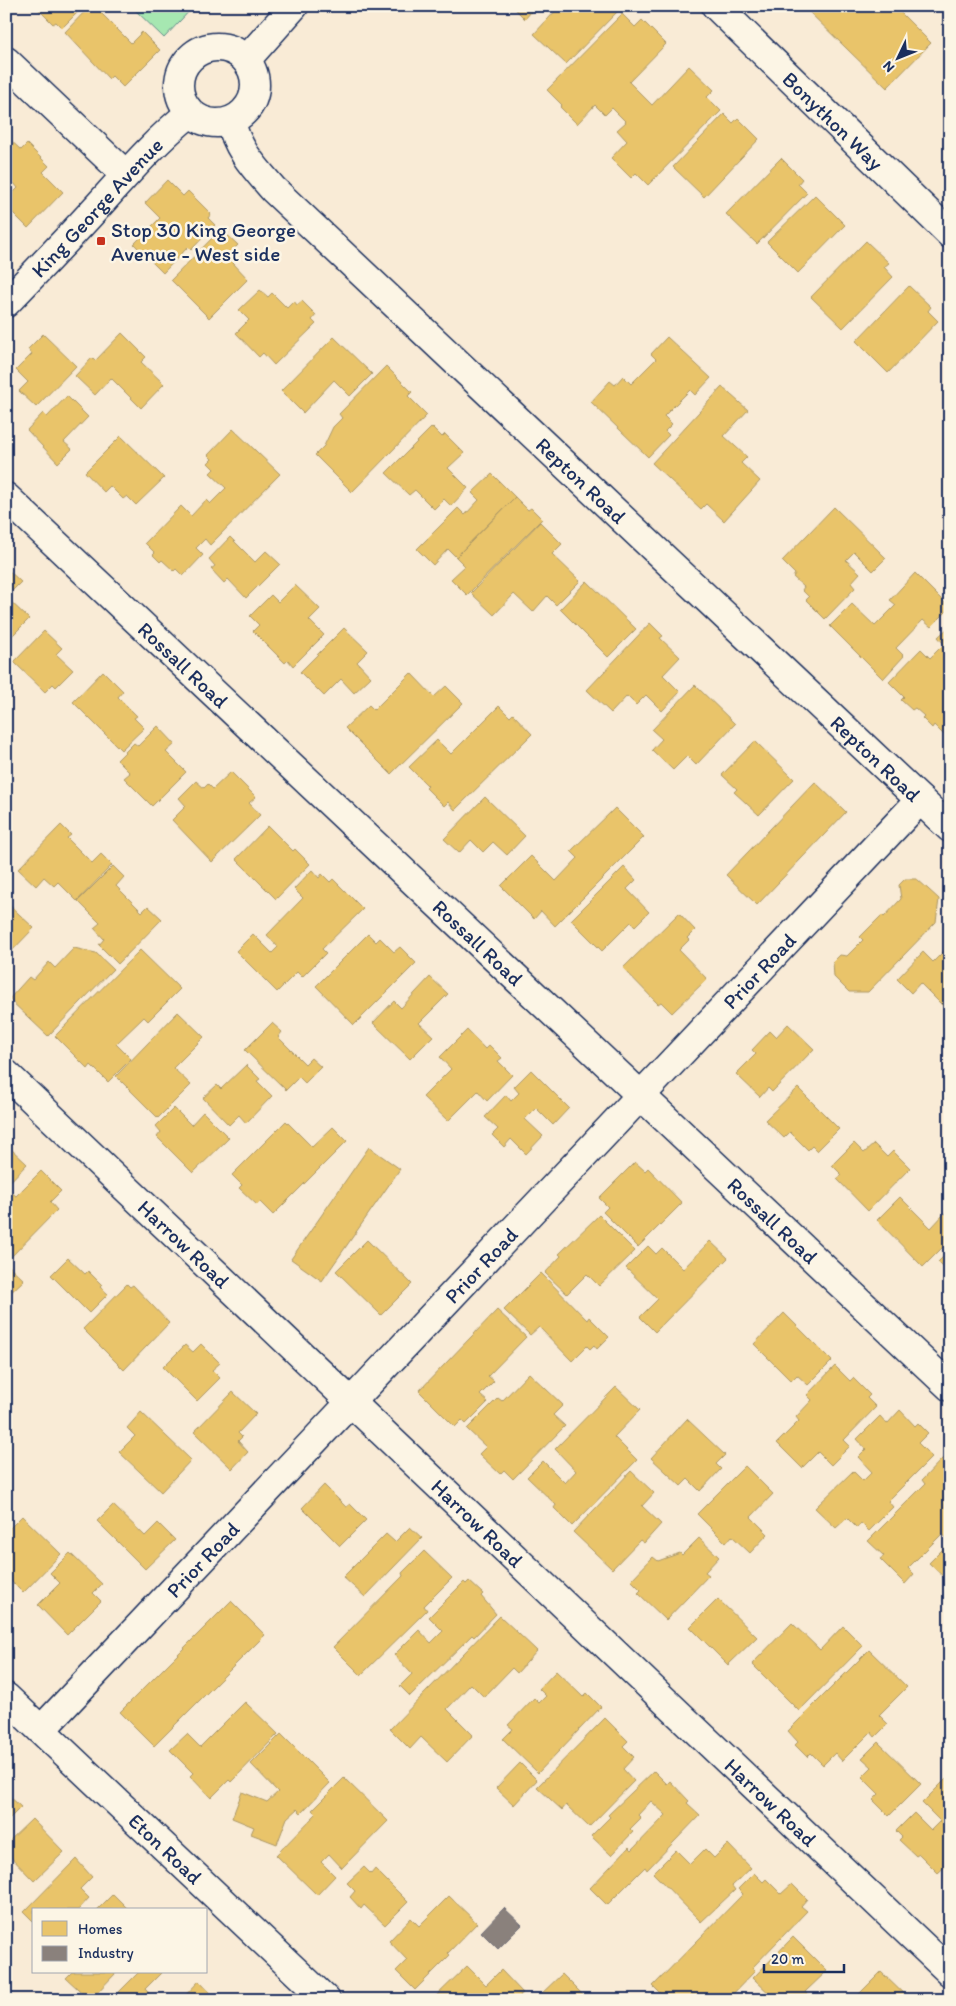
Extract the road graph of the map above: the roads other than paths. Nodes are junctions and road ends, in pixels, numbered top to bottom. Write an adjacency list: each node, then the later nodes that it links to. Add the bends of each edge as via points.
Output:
1 (294, 6): 3 (street)
2 (716, 6): 8 (street, Bonython Way)
3 (246, 60): 5 (street, via 229,48 216,46 193,54 184,64 178,89); 6 (street, via 255,77 256,90 243,114)
4 (6, 61): 7 (street)
5 (190, 113): 6 (street, via 215,124); 7 (street, King George Avenue)
6 (231, 121): 11 (street, Repton Road, via 242,151 273,189)
7 (126, 174): 9 (street, King George Avenue)
8 (950, 234)
9 (6, 303)
10 (6, 497): 14 (street, Rossall Road)
11 (920, 800): 12 (street, Repton Road); 14 (street, Prior Road)
12 (950, 828)
13 (6, 1074): 16 (street, Harrow Road)
14 (641, 1095): 15 (street, Rossall Road); 16 (street, Prior Road)
15 (950, 1387)
16 (350, 1402): 18 (street, Prior Road); 19 (street, Harrow Road)
17 (6, 1697): 18 (street, Eton Road)
18 (41, 1730): 20 (street, Eton Road)
19 (950, 1972)
20 (326, 2000)

